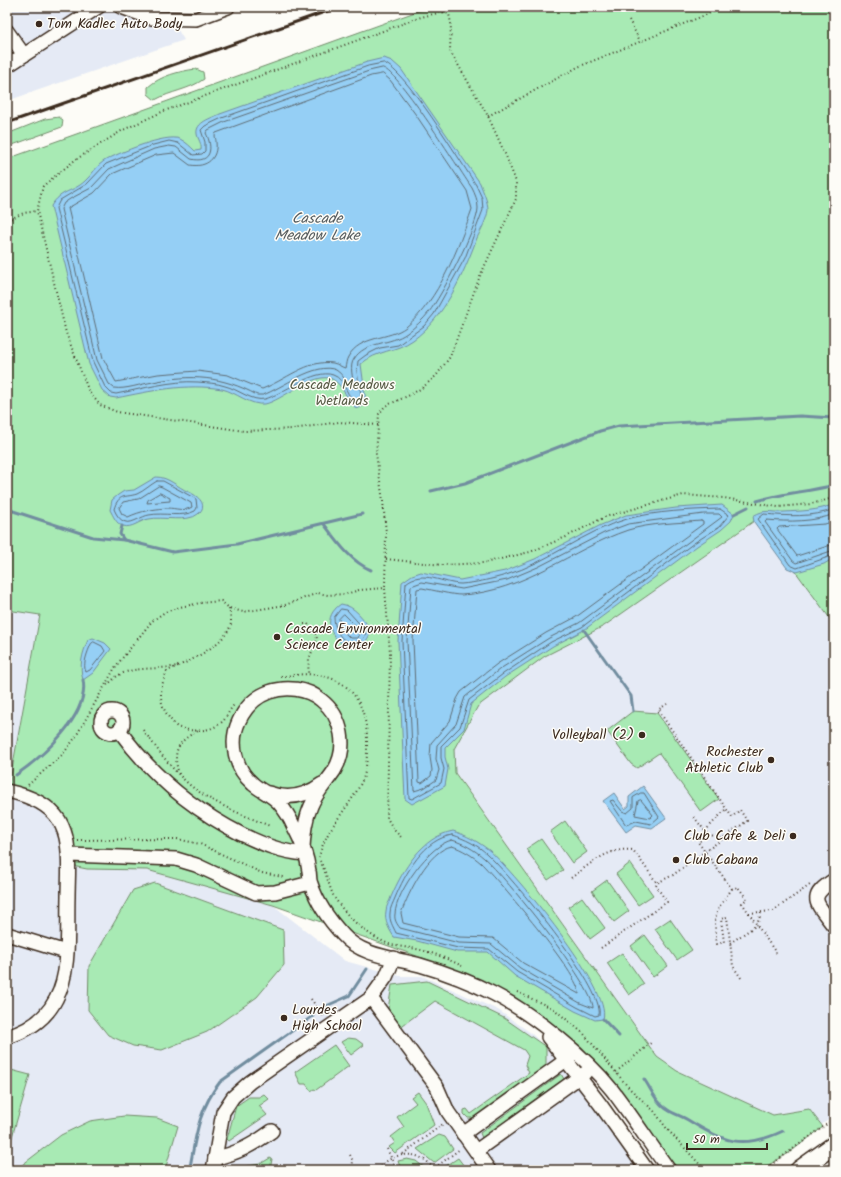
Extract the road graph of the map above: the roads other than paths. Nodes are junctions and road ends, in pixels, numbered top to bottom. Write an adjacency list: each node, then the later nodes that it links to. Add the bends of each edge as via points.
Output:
1 (121, 7): 2 (street, via 151,18 196,19)
2 (228, 7)
3 (90, 9): 5 (street)
4 (7, 31): 5 (street)
5 (24, 55): 6 (street)
6 (7, 66)
7 (119, 730): 11 (street, via 162,781 216,821 273,849)
8 (324, 783): 10 (street, via 305,794 294,796 284,797); 10 (street, via 340,759 342,739 338,722 329,707 314,696 297,689 280,689 262,695 253,702 241,716 235,734 234,750 239,766 250,781); 11 (street, via 311,805 305,829)
9 (7, 792): 12 (street, via 23,795 46,807 59,819 66,836)
10 (266, 792): 11 (street, via 288,814)
11 (304, 850): 14 (street)
12 (69, 855): 14 (street, via 176,859 201,867 256,893 275,892); 17 (street)
13 (834, 880): 15 (street, via 821,888 816,902)
14 (310, 883): 18 (street, via 321,907 345,938 367,951)
15 (833, 926)
16 (7, 934): 17 (street)
17 (66, 952): 20 (street, via 60,990 50,1009 37,1022)
18 (394, 958): 19 (street, via 380,987); 21 (street, via 420,965 488,991 525,1013)
19 (371, 998): 25 (street, via 437,1087 452,1118); 27 (street, via 250,1082 233,1097 223,1112)
20 (7, 1038)
21 (571, 1056): 22 (street); 23 (street); 25 (street)
22 (592, 1067): 23 (street); 30 (street, via 612,1090)
23 (579, 1078): 25 (street); 29 (street)
24 (272, 1131): 27 (street, via 249,1147)
25 (469, 1143): 28 (street)
26 (834, 1145): 31 (main road)
27 (214, 1164)
28 (489, 1170)
29 (647, 1170)
30 (669, 1170)
31 (799, 1170)

